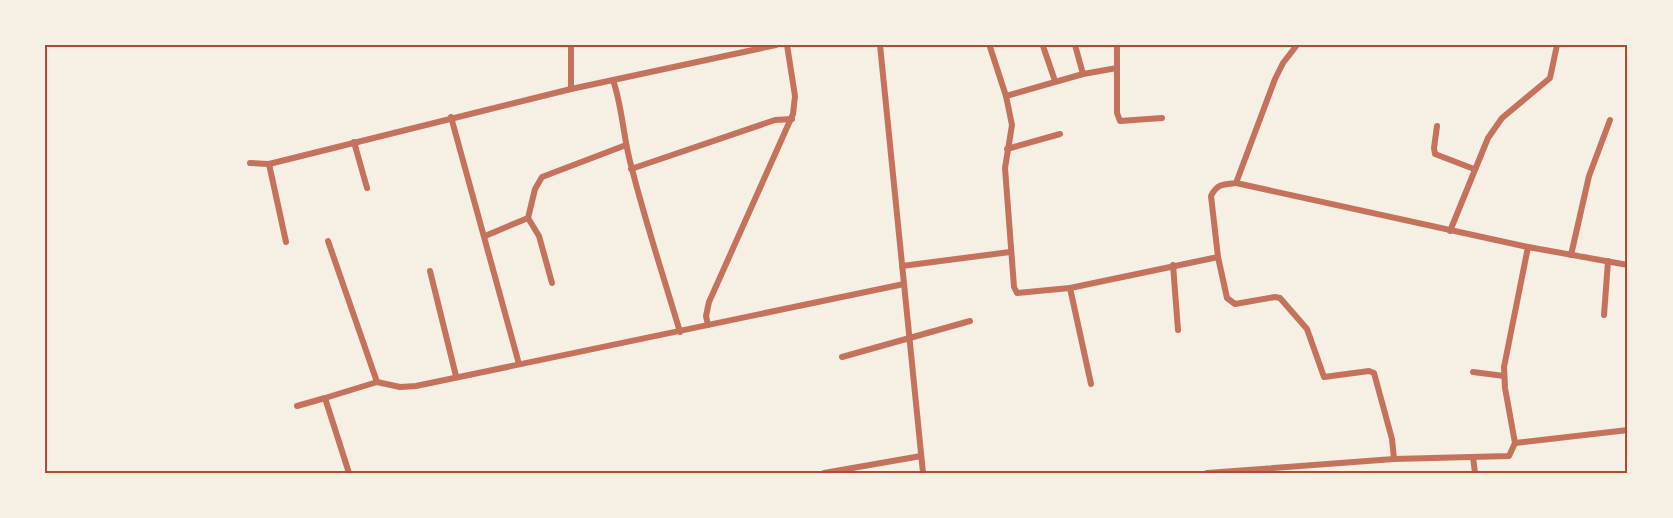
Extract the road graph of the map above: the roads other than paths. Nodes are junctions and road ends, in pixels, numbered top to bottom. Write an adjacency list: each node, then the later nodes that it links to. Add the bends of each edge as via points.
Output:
1 (571, 45): 15 (street)
2 (776, 45): 13 (street)
3 (788, 45): 19 (street, via 795,96)
4 (880, 45): 44 (street)
5 (1075, 45): 12 (street)
6 (1117, 45): 11 (street)
7 (1297, 45): 30 (street, via 1275,79)
8 (1557, 45): 29 (street, via 1550,78 1494,126)
9 (1043, 46): 14 (street)
10 (990, 47): 16 (street)
11 (1117, 68): 12 (street); 18 (street, via 1120,121)
12 (1083, 74): 14 (street)
13 (614, 80): 15 (street); 24 (street)
14 (1055, 81): 16 (street)
15 (571, 89): 17 (street)
16 (1006, 96): 25 (street, via 1012,125)
17 (451, 117): 23 (street); 34 (street)
18 (1162, 118)
19 (792, 119): 28 (street, via 775,120); 51 (street, via 709,302)
20 (1610, 120): 39 (street, via 1588,176)
21 (1437, 126): 29 (street, via 1436,154)
22 (1060, 134): 25 (street)
23 (354, 142): 27 (street); 31 (street)
24 (626, 145): 28 (street); 32 (street, via 542,177)
25 (1008, 148): 38 (street, via 1005,168)
26 (250, 163): 27 (street)
27 (269, 164): 36 (street)
28 (632, 169): 53 (street)
29 (1474, 169): 33 (street)
30 (1236, 183): 33 (street); 40 (street, via 1222,184 1211,196)
31 (367, 188)
32 (528, 218): 34 (street); 46 (street, via 539,236)
33 (1449, 231): 37 (street)
34 (485, 236): 56 (street)
35 (328, 241): 60 (street)
36 (286, 242)
37 (1528, 247): 39 (street); 59 (street)
38 (1010, 252): 44 (street); 48 (street, via 1017,293)
39 (1571, 255): 41 (street)
40 (1218, 257): 42 (street); 68 (street, via 1230,302 1280,298 1307,329 1324,377 1374,373)
41 (1608, 261): 43 (street); 49 (street)
42 (1173, 265): 48 (street); 52 (street)
43 (1628, 265)
44 (902, 266): 47 (street)
45 (430, 271): 58 (street)
46 (552, 283)
47 (904, 284): 51 (street); 54 (street)
48 (1070, 288): 61 (street)
49 (1604, 315)
50 (970, 321): 54 (street)
51 (708, 325): 53 (street)
52 (1178, 330)
53 (680, 332): 56 (street)
54 (910, 339): 55 (street); 66 (street)
55 (842, 357)
56 (519, 364): 58 (street)
57 (1473, 372): 59 (street)
58 (456, 376): 60 (street, via 416,386)
59 (1503, 376): 65 (street)
60 (377, 382): 62 (street)
61 (1091, 384)
62 (325, 398): 63 (street); 69 (street)
63 (297, 406)
64 (1628, 430): 65 (street)
65 (1515, 443): 67 (street, via 1509,456)
66 (921, 456): 70 (street); 71 (street)
67 (1473, 457): 68 (street); 73 (street)
68 (1394, 459): 72 (street)
69 (349, 473)
70 (824, 473)
71 (923, 473)
72 (1207, 473)
73 (1475, 473)

